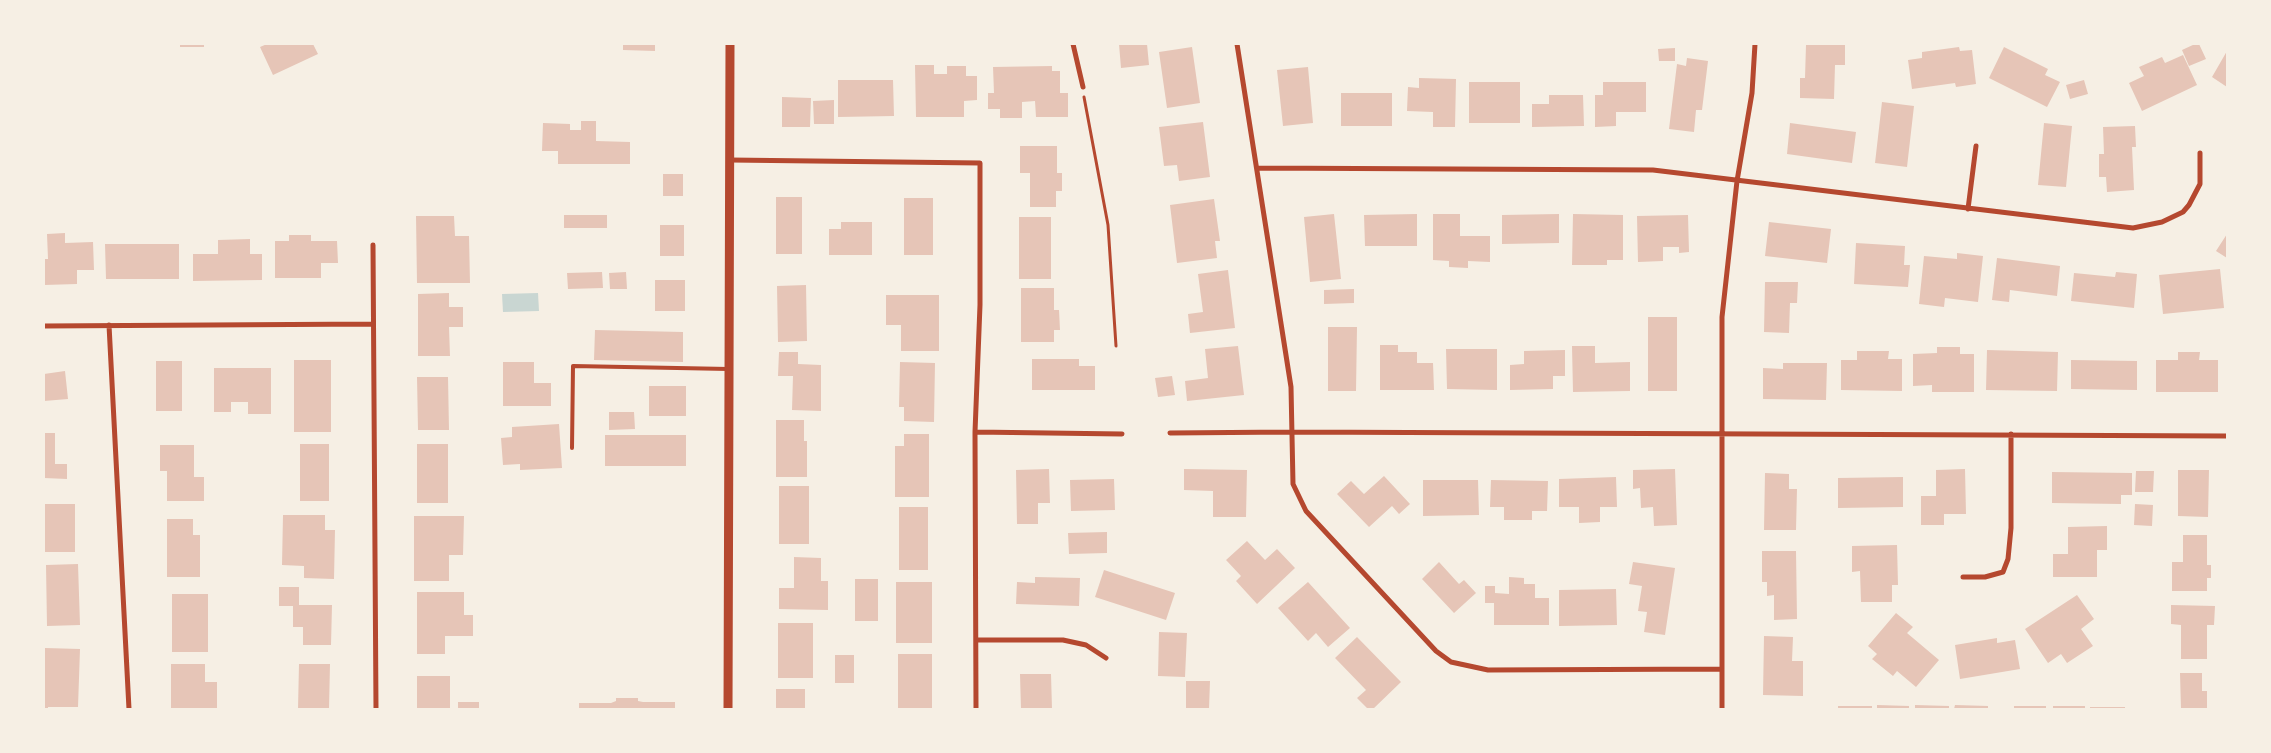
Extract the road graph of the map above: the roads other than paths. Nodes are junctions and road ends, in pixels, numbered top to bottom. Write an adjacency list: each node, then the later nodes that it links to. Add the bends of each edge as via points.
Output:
1 (730, 44): 8 (street)
2 (1073, 44): 5 (street)
3 (1237, 44): 9 (street)
4 (1755, 44): 10 (street, via 1752,93)
5 (1083, 87)
6 (1976, 146): 11 (street)
7 (2200, 153): 11 (street, via 2201,177 2194,198 2183,212 2152,226 2123,228)
8 (730, 160): 16 (street); 17 (street, via 980,163 980,305)
9 (1257, 168): 10 (street, via 1653,170); 18 (street, via 1291,387)
10 (1737, 181): 11 (street); 22 (street, via 1722,317)
11 (1968, 210)
12 (373, 245): 13 (street)
13 (373, 324): 14 (street); 30 (street)
14 (109, 325): 15 (street); 29 (street)
15 (44, 326)
16 (729, 369): 24 (lane, via 573,366); 31 (street)
17 (975, 432): 20 (street); 26 (street)
18 (1291, 432): 19 (street); 22 (street); 28 (street, via 1293,484 1306,511 1436,651 1451,662 1488,670)
19 (1170, 433)
20 (1122, 434)
21 (2011, 434): 22 (street); 23 (street); 25 (street, via 2008,559 2003,572 1985,577)
22 (1722, 435): 28 (street)
23 (2227, 436)
24 (572, 448)
25 (1963, 577)
26 (976, 640): 27 (street, via 1064,640 1086,645); 32 (street)
27 (1106, 658)
28 (1722, 669): 33 (street)
29 (129, 709)
30 (376, 709)
31 (728, 709)
32 (976, 709)
33 (1722, 709)

